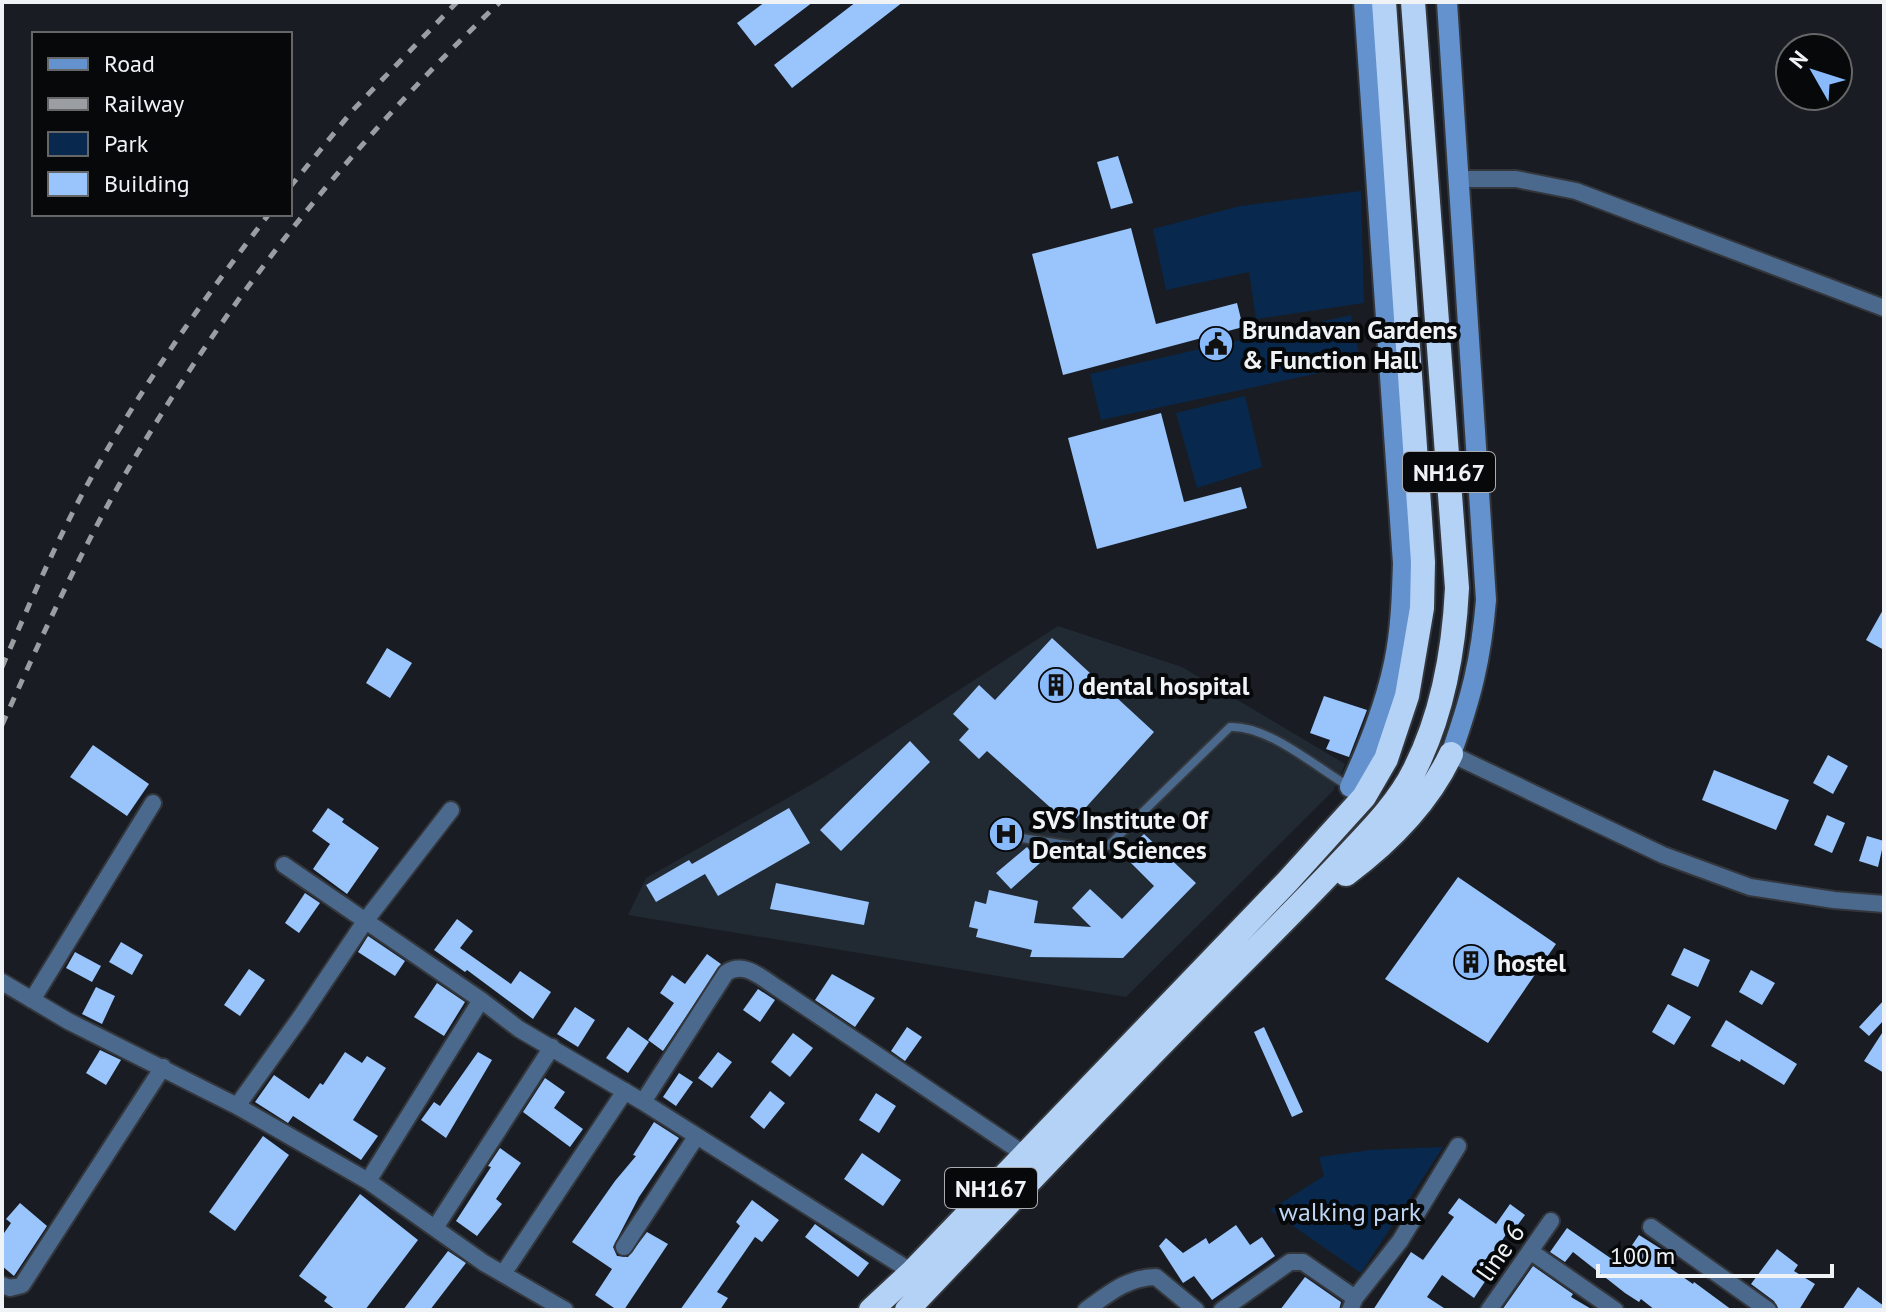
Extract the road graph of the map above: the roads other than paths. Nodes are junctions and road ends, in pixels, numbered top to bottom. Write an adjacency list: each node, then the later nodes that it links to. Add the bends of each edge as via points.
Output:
1 (1364, 2): 8 (street, via 1403,563 1395,663)
2 (1384, 2): 13 (highway, NH167, via 1422,608 1407,696 1386,759 1364,797)
3 (1413, 2): 14 (highway, NH167, via 1457,588 1455,624 1442,700 1415,770 1386,812)
4 (1447, 2): 5 (street)
5 (1459, 179): 6 (street, via 1516,179 1576,191); 7 (street, via 1486,600 1473,691)
6 (1884, 308)
7 (1451, 754): 14 (highway, via 1396,833); 15 (street, via 1663,855 1750,887)
8 (1350, 787): 11 (lane, via 1268,735 1230,727 1109,845 1093,849); 13 (highway)
9 (153, 803): 18 (street)
10 (451, 810): 16 (street)
11 (1022, 838)
12 (284, 865): 16 (street)
13 (1287, 882): 20 (highway, NH167)
14 (1305, 899): 20 (highway, NH167)
15 (1884, 904)
16 (366, 920): 19 (street); 26 (street)
17 (2, 982): 18 (street)
18 (32, 1000): 22 (street)
19 (481, 1000): 21 (street); 30 (street)
20 (1172, 1017): 23 (highway, NH167)
21 (552, 1047): 24 (street); 33 (street)
22 (163, 1067): 26 (street); 38 (street, via 22,1285)
23 (1118, 1073): 29 (highway, NH167); 42 (highway, NH167)
24 (625, 1091): 25 (street); 37 (street)
25 (643, 1102): 27 (street); 29 (street, via 726,973 739,967)
26 (237, 1106): 30 (street)
27 (696, 1137): 34 (street); 36 (street)
28 (1458, 1146): 39 (street, via 1400,1241)
29 (1024, 1154): 36 (highway, NH167)
30 (368, 1181): 33 (street)
31 (1551, 1221): 35 (street, line 6)
32 (1651, 1227): 48 (street)
33 (435, 1228): 37 (street)
34 (624, 1247)
35 (1530, 1251): 46 (street, line 6); 47 (street)
36 (912, 1272): 41 (highway, NH167)
37 (503, 1274): 40 (street)
38 (2, 1285)
39 (1353, 1304): 45 (street, via 1303,1262 1290,1262)
40 (565, 1310)
41 (871, 1310)
42 (907, 1310)
43 (1086, 1310): 44 (street, via 1139,1277 1156,1277)
44 (1196, 1310)
45 (1222, 1310)
46 (1489, 1310)
47 (1615, 1310)
48 (1768, 1310)

